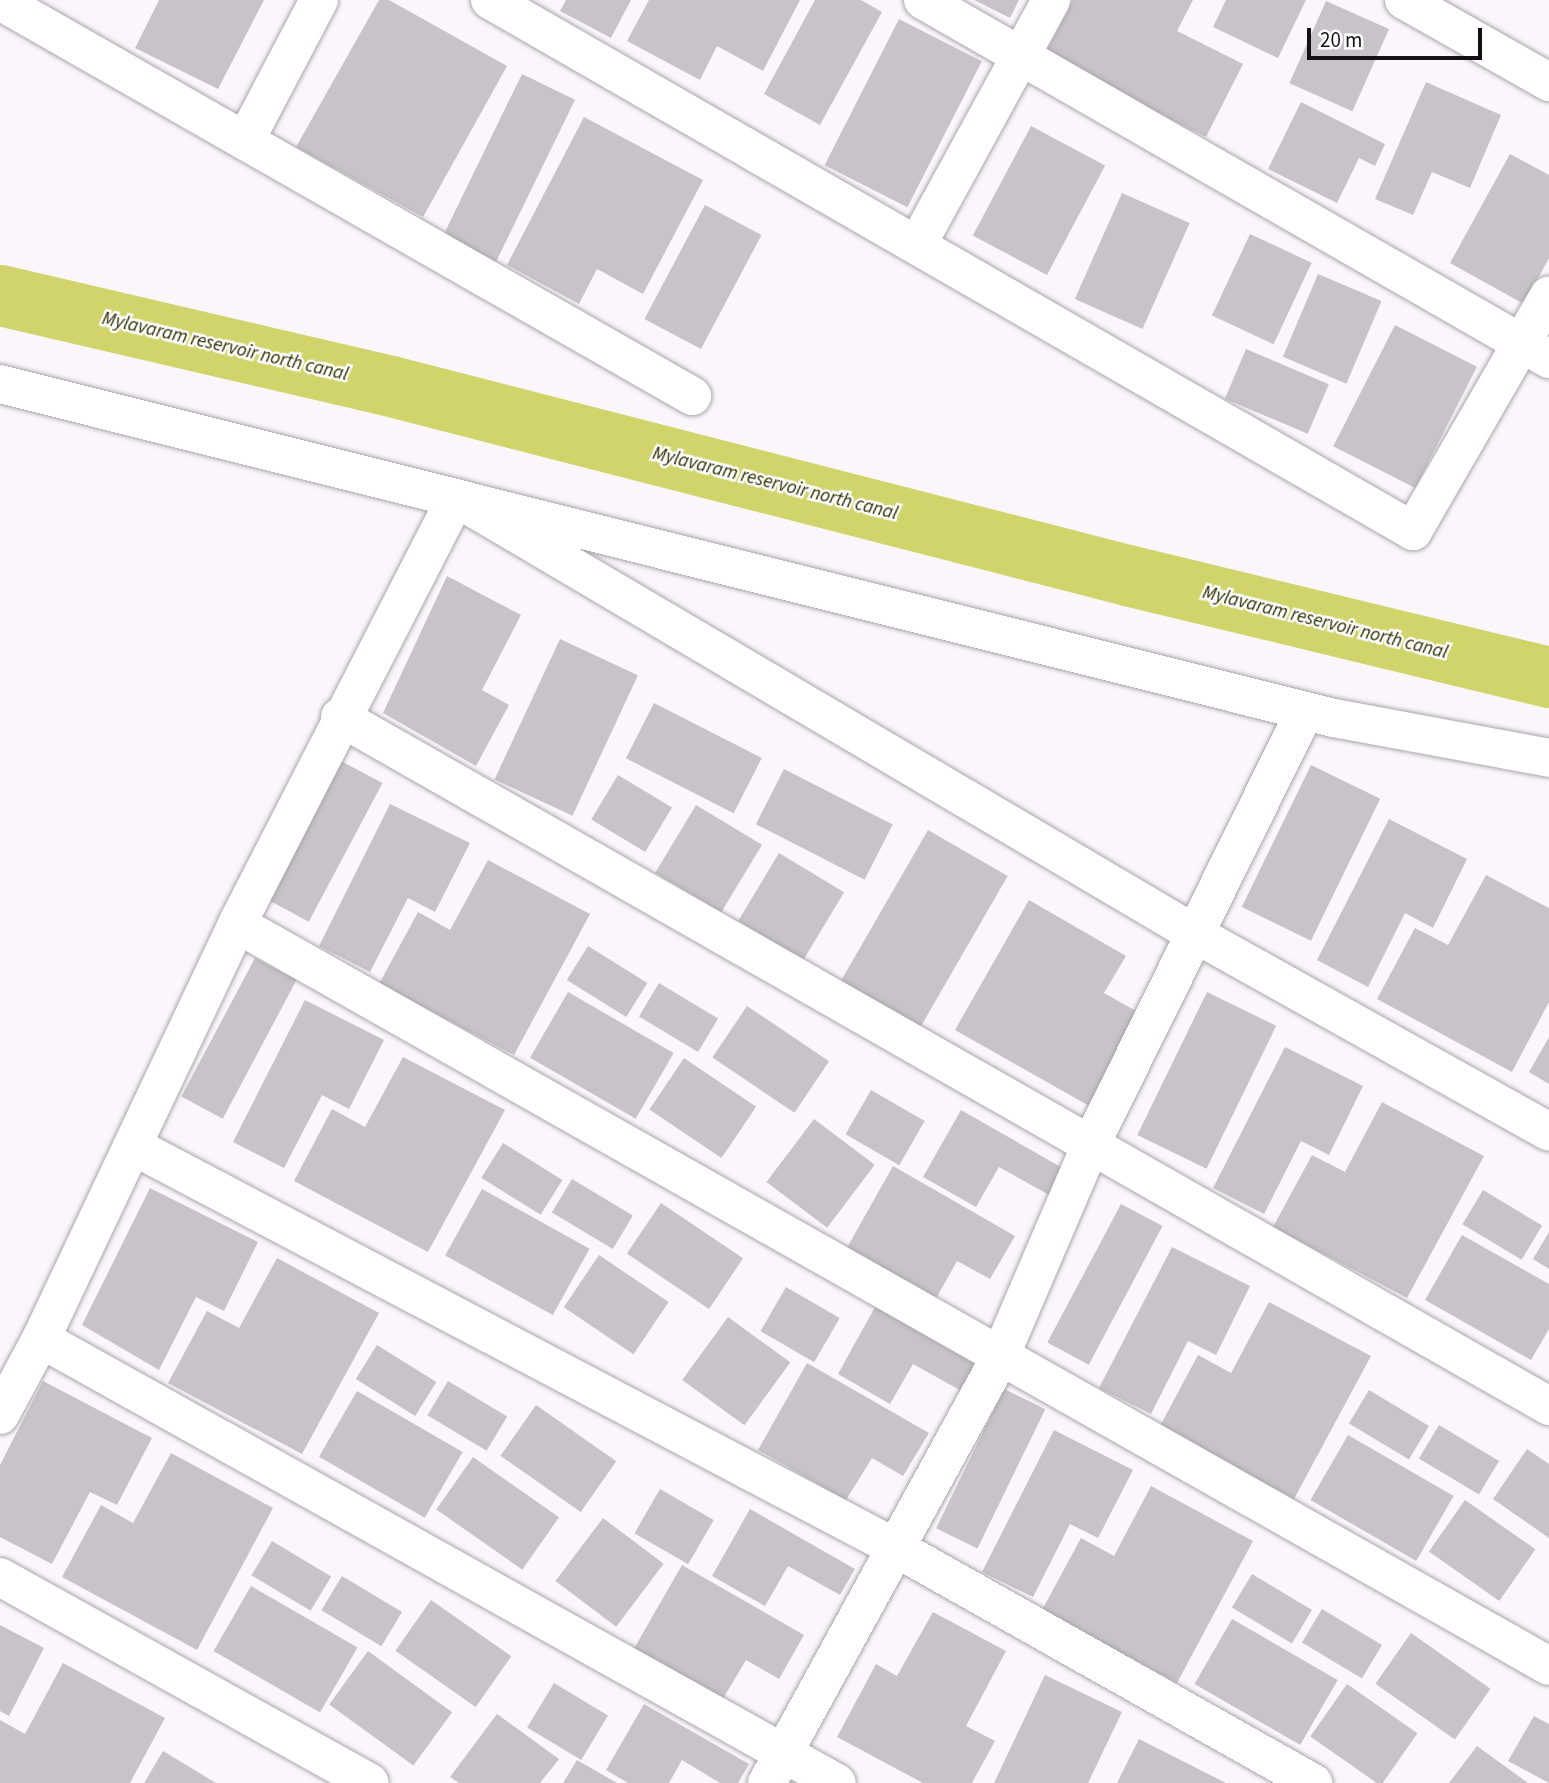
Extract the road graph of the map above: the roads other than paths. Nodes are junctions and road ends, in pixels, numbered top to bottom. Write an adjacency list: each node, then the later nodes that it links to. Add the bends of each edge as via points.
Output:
1 (319, 0): 9 (street)
2 (491, 0): 10 (street)
3 (923, 0): 7 (street)
4 (1051, 0): 7 (street)
5 (1404, 0): 8 (street)
6 (0, 1): 9 (street)
7 (1020, 56): 10 (street); 12 (street)
8 (1549, 82)
9 (245, 141): 14 (street)
10 (917, 245): 12 (street, via 1413,531)
11 (1549, 295): 12 (street)
12 (1535, 351)
13 (0, 384): 15 (street)
14 (692, 396)
15 (456, 498): 16 (street); 17 (street); 20 (street)
16 (1305, 712): 18 (street); 20 (street)
17 (340, 717): 19 (street); 22 (street)
18 (1549, 758)
19 (237, 924): 23 (street); 25 (street)
20 (1197, 935): 21 (street); 22 (street)
21 (1549, 1132)
22 (1091, 1144): 25 (street); 26 (street)
23 (133, 1146): 24 (street); 28 (street)
24 (41, 1339): 27 (street); 31 (street)
25 (999, 1359): 28 (street); 30 (street)
26 (1549, 1406)
27 (0, 1415)
28 (896, 1548): 31 (street); 34 (street)
29 (0, 1577): 32 (street)
30 (1549, 1666)
31 (775, 1768): 33 (street)
32 (370, 1783)
33 (836, 1783)
34 (1313, 1783)

